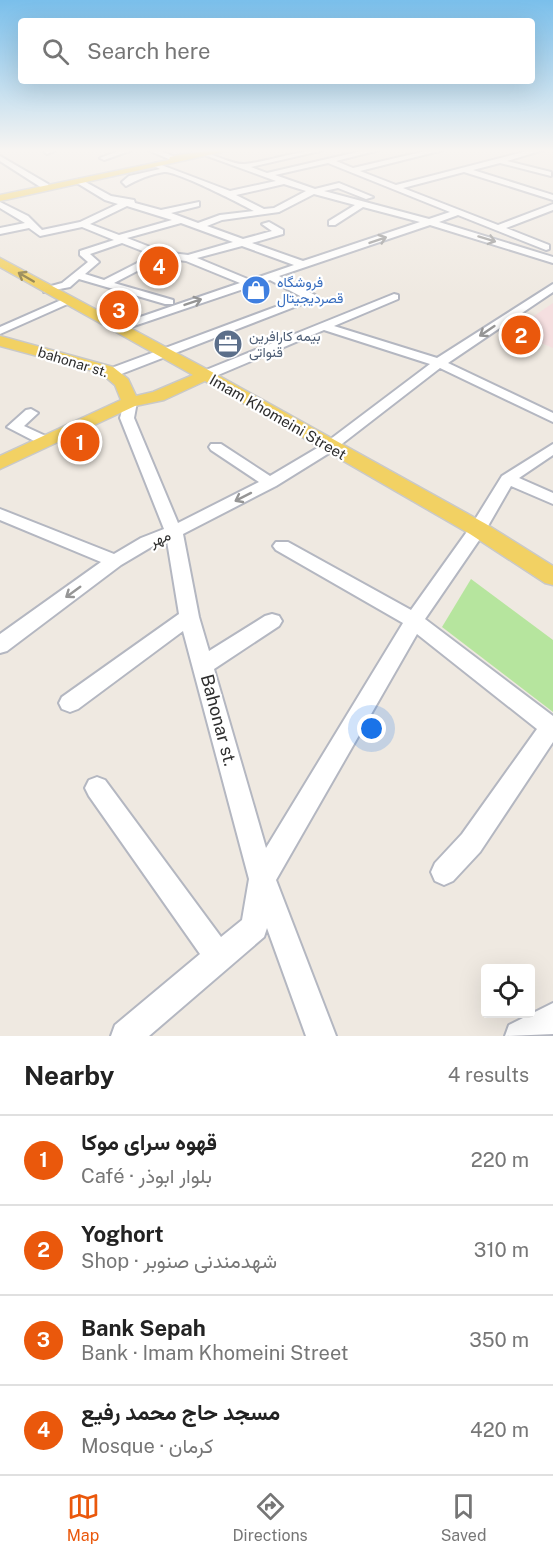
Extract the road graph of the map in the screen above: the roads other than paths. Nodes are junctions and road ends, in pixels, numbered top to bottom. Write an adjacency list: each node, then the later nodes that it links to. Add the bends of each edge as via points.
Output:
1 (109, 198): 10 (street)
2 (237, 198): 15 (street)
3 (296, 198): 15 (street, via 276,210)
4 (302, 198): 9 (street)
5 (341, 198): 12 (street)
6 (372, 198): 19 (street)
7 (424, 198): 16 (street)
8 (141, 200): 10 (street)
9 (313, 202)
10 (125, 204): 17 (street); 20 (street)
11 (196, 204): 17 (street)
12 (362, 204): 19 (street); 22 (street)
13 (0, 206): 23 (street)
14 (553, 207): 25 (street)
15 (263, 212): 24 (street, via 220,218)
16 (458, 212): 19 (street); 25 (street)
17 (160, 213): 18 (street)
18 (181, 220): 24 (street); 28 (street)
19 (431, 222): 34 (street, one-way to 34); 36 (street, one-way to 19)
20 (83, 224): 23 (street, via 40,233); 28 (street)
21 (267, 224): 29 (street, via 280,232)
22 (332, 224)
23 (32, 225): 26 (street)
24 (199, 226): 27 (street)
25 (498, 228): 30 (street)
26 (0, 231)
27 (228, 236): 29 (street); 32 (street)
28 (120, 239): 31 (street); 37 (street, via 83,253 94,262)
29 (246, 242): 33 (street); 36 (street)
30 (553, 250)
31 (161, 255): 32 (street); 40 (street)
32 (174, 256): 33 (street)
33 (188, 258): 39 (street)
34 (553, 260)
35 (0, 262): 42 (main road, Imam Khomeini Street, one-way to 35)
36 (304, 265): 38 (street)
37 (77, 275): 40 (street); 42 (street, via 66,285)
38 (271, 276): 39 (street); 49 (street, via 311,297)
39 (249, 283): 47 (street, one-way to 39)
40 (105, 284): 45 (street)
41 (553, 287): 50 (street, مهر, one-way to 50)
42 (48, 290): 44 (main road, Imam Khomeini Street)
43 (394, 297): 46 (street)
44 (68, 300): 47 (main road, Imam Khomeini Street); 48 (street)
45 (168, 302)
46 (322, 326): 50 (street); 51 (street)
47 (118, 328): 49 (main road, Imam Khomeini Street)
48 (1, 339): 52 (main road, bahonar st.)
49 (164, 352): 51 (main road, Imam Khomeini Street); 52 (street)
50 (439, 363): 55 (street); 58 (street, مهر)
51 (199, 371): 53 (main road, via 158,396); 58 (main road, Imam Khomeini Street)
52 (111, 373): 53 (main road, bahonar st., via 122,382)
53 (130, 402): 56 (main road); 66 (street, Bahonar st., via 127,418)
54 (31, 412): 56 (street, via 14,428)
55 (553, 418)
56 (45, 441): 60 (main road)
57 (216, 447): 62 (street)
58 (329, 447): 62 (street, مهر); 65 (main road, Imam Khomeini Street)
59 (553, 448): 61 (street)
60 (0, 463)
61 (507, 479): 63 (street); 65 (street)
62 (270, 483): 66 (street, مهر, one-way to 66)
63 (553, 499)
64 (0, 514): 68 (street)
65 (478, 529): 69 (main road, Imam Khomeini Street); 72 (street)
66 (174, 532): 68 (street, مهر); 70 (street, Bahonar st.)
67 (282, 546): 72 (street)
68 (115, 561): 73 (street, مهر, one-way to 73)
69 (553, 577)
70 (189, 617): 74 (street, Bahonar st.); 75 (street)
71 (272, 621): 74 (street)
72 (414, 621): 76 (street); 79 (street)
73 (0, 645)
74 (204, 665): 79 (street, Bahonar st.)
75 (70, 703)
76 (552, 728): 78 (street, via 471,843)
77 (97, 788): 80 (street)
78 (444, 872)
79 (262, 879): 80 (street, via 254,927); 83 (street, Bahonar st.)
80 (219, 957): 82 (street)
81 (553, 1018): 84 (street)
82 (126, 1036)
83 (321, 1036)
84 (520, 1036)

